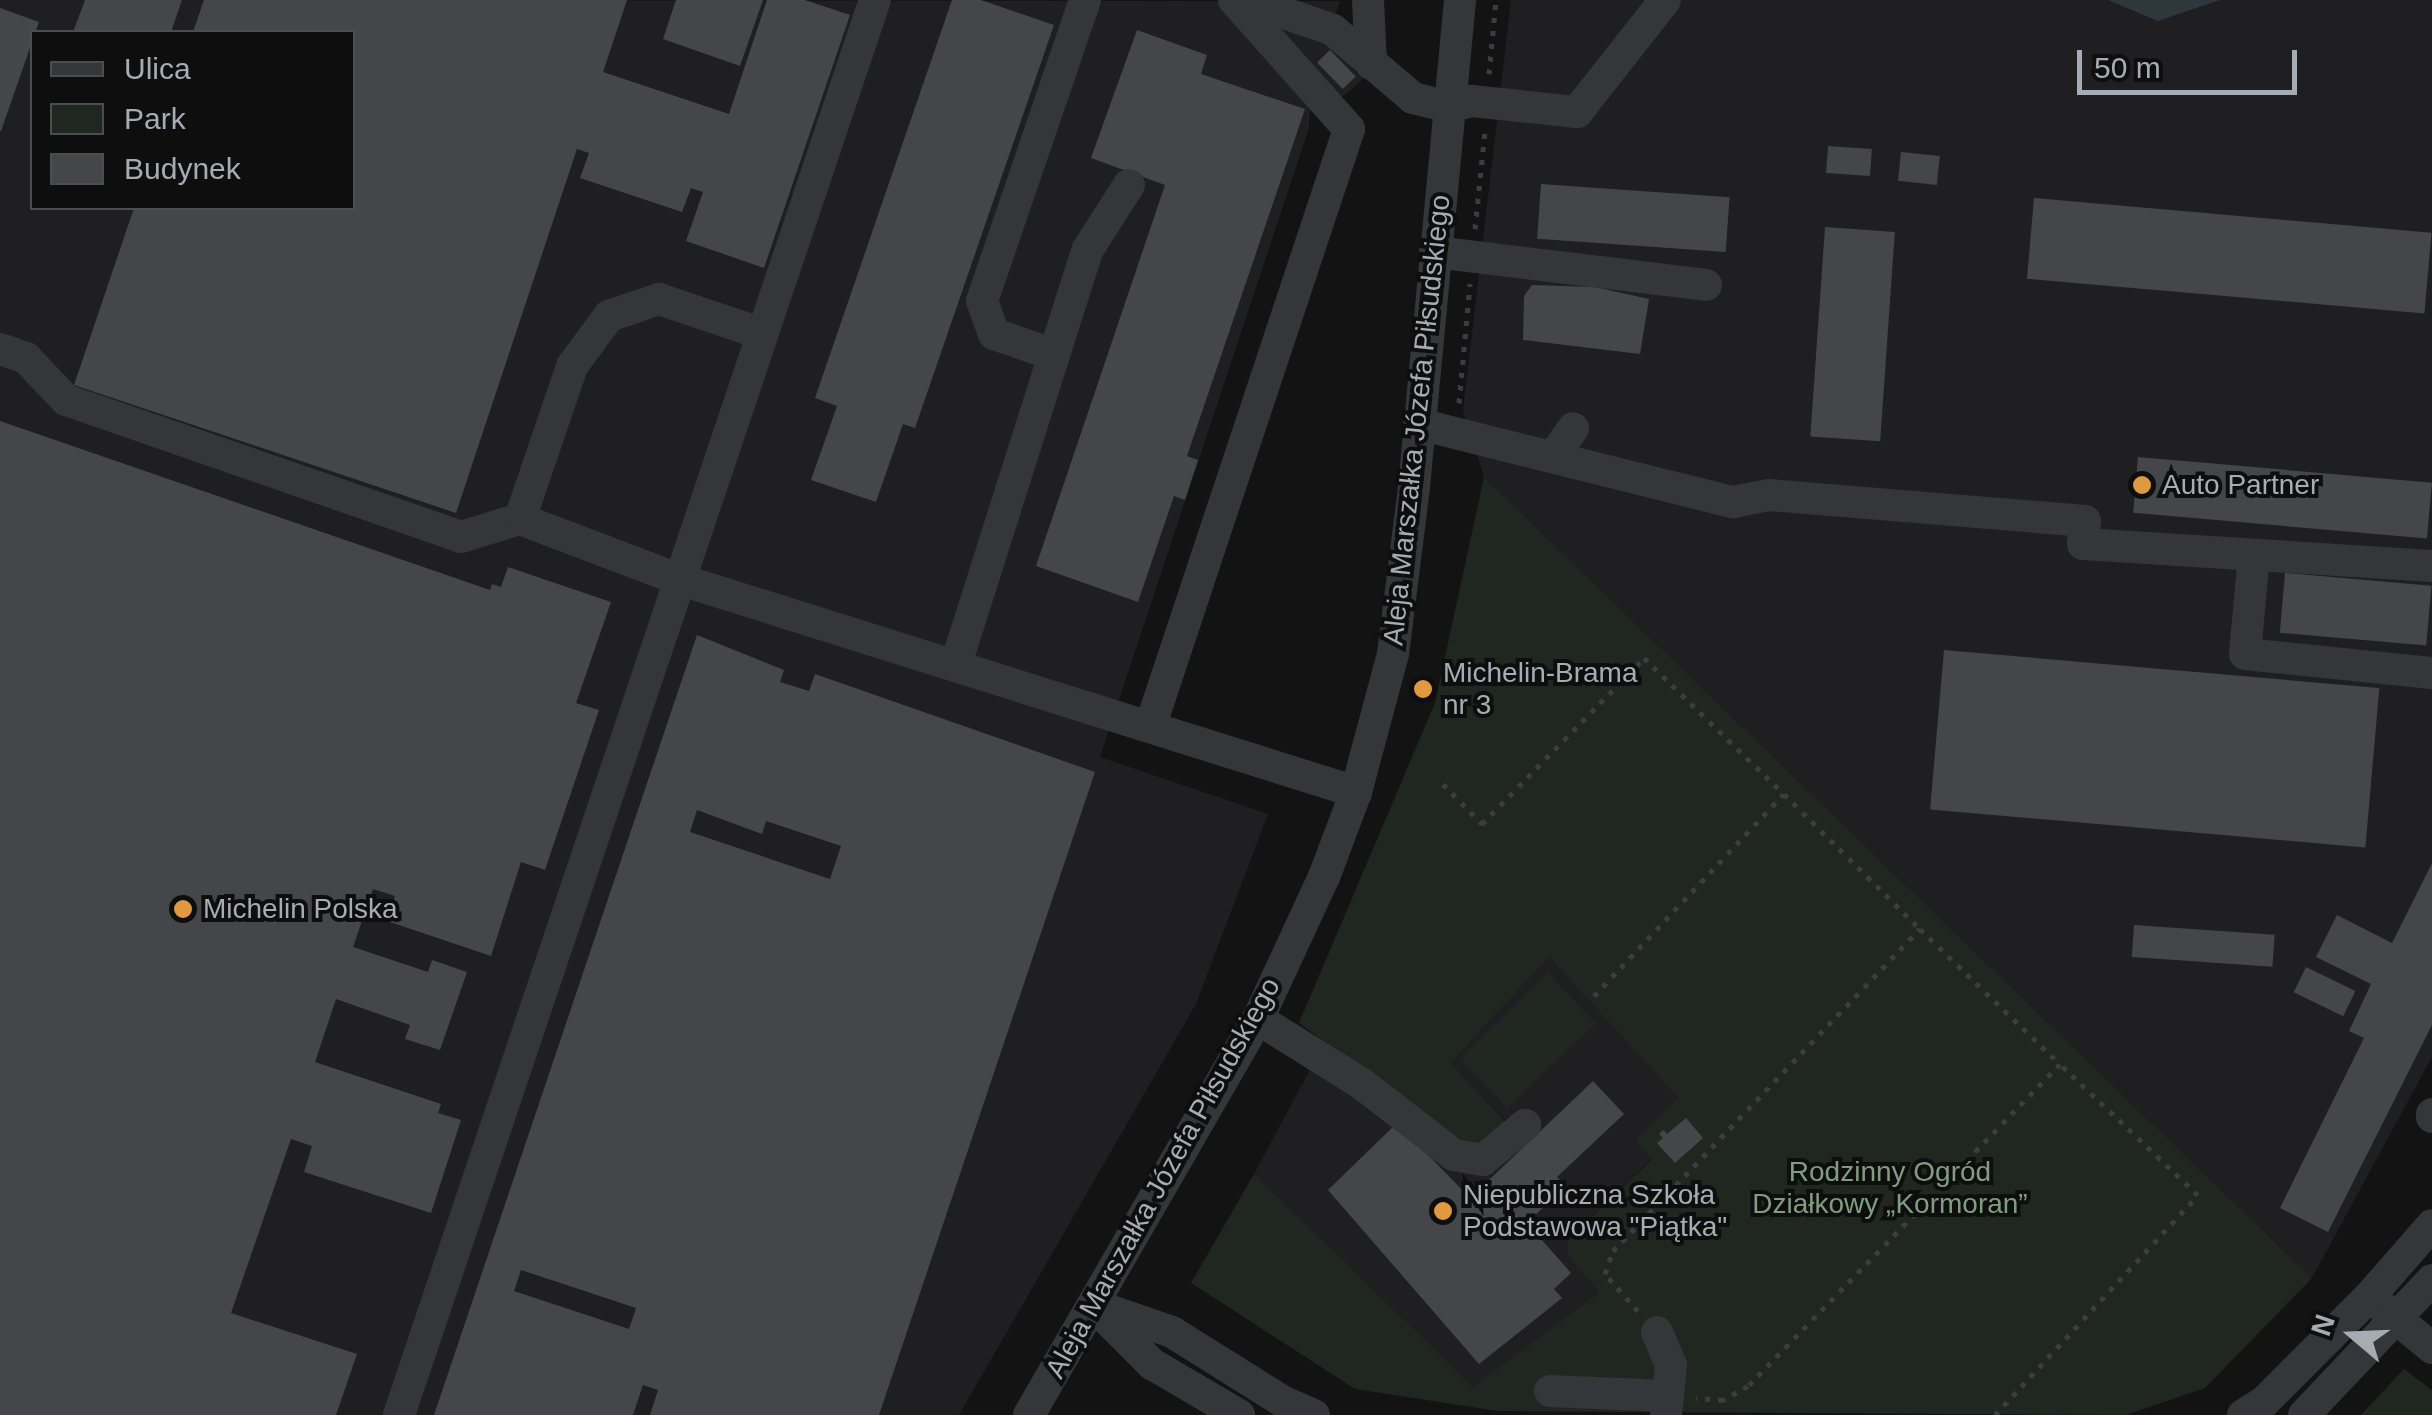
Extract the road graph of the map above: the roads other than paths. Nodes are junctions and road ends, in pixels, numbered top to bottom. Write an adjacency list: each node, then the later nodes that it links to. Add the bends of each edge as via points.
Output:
1 (874, 0): 13 (street)
2 (1234, 0): 25 (street, via 1348,129)
3 (1247, 0): 8 (street, via 1332,30)
4 (1368, 0): 8 (street)
5 (1460, 0): 9 (street, Aleja Marszałka Józefa Piłsudskiego)
6 (1665, 0): 9 (street, via 1577,112 1472,102)
7 (1074, 3): 15 (street, via 982,301 994,334)
8 (1372, 64): 9 (street, via 1413,98)
9 (1449, 107): 11 (street, Aleja Marszałka Józefa Piłsudskiego)
10 (1129, 185): 15 (street, via 1088,249)
11 (1435, 252): 12 (street); 16 (street, Aleja Marszałka Józefa Piłsudskiego)
12 (1706, 285)
13 (760, 333): 19 (street, via 659,299 609,316 572,366); 22 (street)
14 (0, 349): 19 (street, via 26,358 66,400 462,537)
15 (1052, 354): 23 (street)
16 (1420, 424): 18 (street); 26 (street, Aleja Marszałka Józefa Piłsudskiego, via 1392,654)
17 (1572, 428): 18 (street)
18 (1553, 457): 20 (street, via 1735,514 1770,495 2085,520 2083,544)
19 (520, 518): 22 (street)
20 (2254, 554): 21 (street); 24 (street, via 2245,654)
21 (2432, 566)
22 (678, 579): 23 (street); 38 (street)
23 (956, 664): 25 (street)
24 (2432, 673)
25 (1151, 724): 26 (street)
26 (1356, 792): 27 (street, Aleja Marszałka Józefa Piłsudskiego)
27 (1258, 1019): 28 (street, via 1362,1084 1454,1156 1483,1160); 32 (street, Aleja Marszałka Józefa Piłsudskiego)
28 (1525, 1125)
29 (2432, 1225): 31 (street)
30 (2432, 1280): 33 (street)
31 (2370, 1296): 33 (street); 42 (street)
32 (1094, 1305): 39 (street, Aleja Marszałka Józefa Piłsudskiego); 40 (street, via 1152,1364); 41 (street, via 1172,1332)
33 (2397, 1320): 35 (street); 43 (street)
34 (1657, 1332): 37 (street, via 1671,1365)
35 (2432, 1348)
36 (1550, 1391): 37 (street)
37 (1666, 1406)
38 (399, 1415)
39 (1029, 1415)
40 (1239, 1415)
41 (1314, 1415)
42 (2243, 1415)
43 (2304, 1415)

